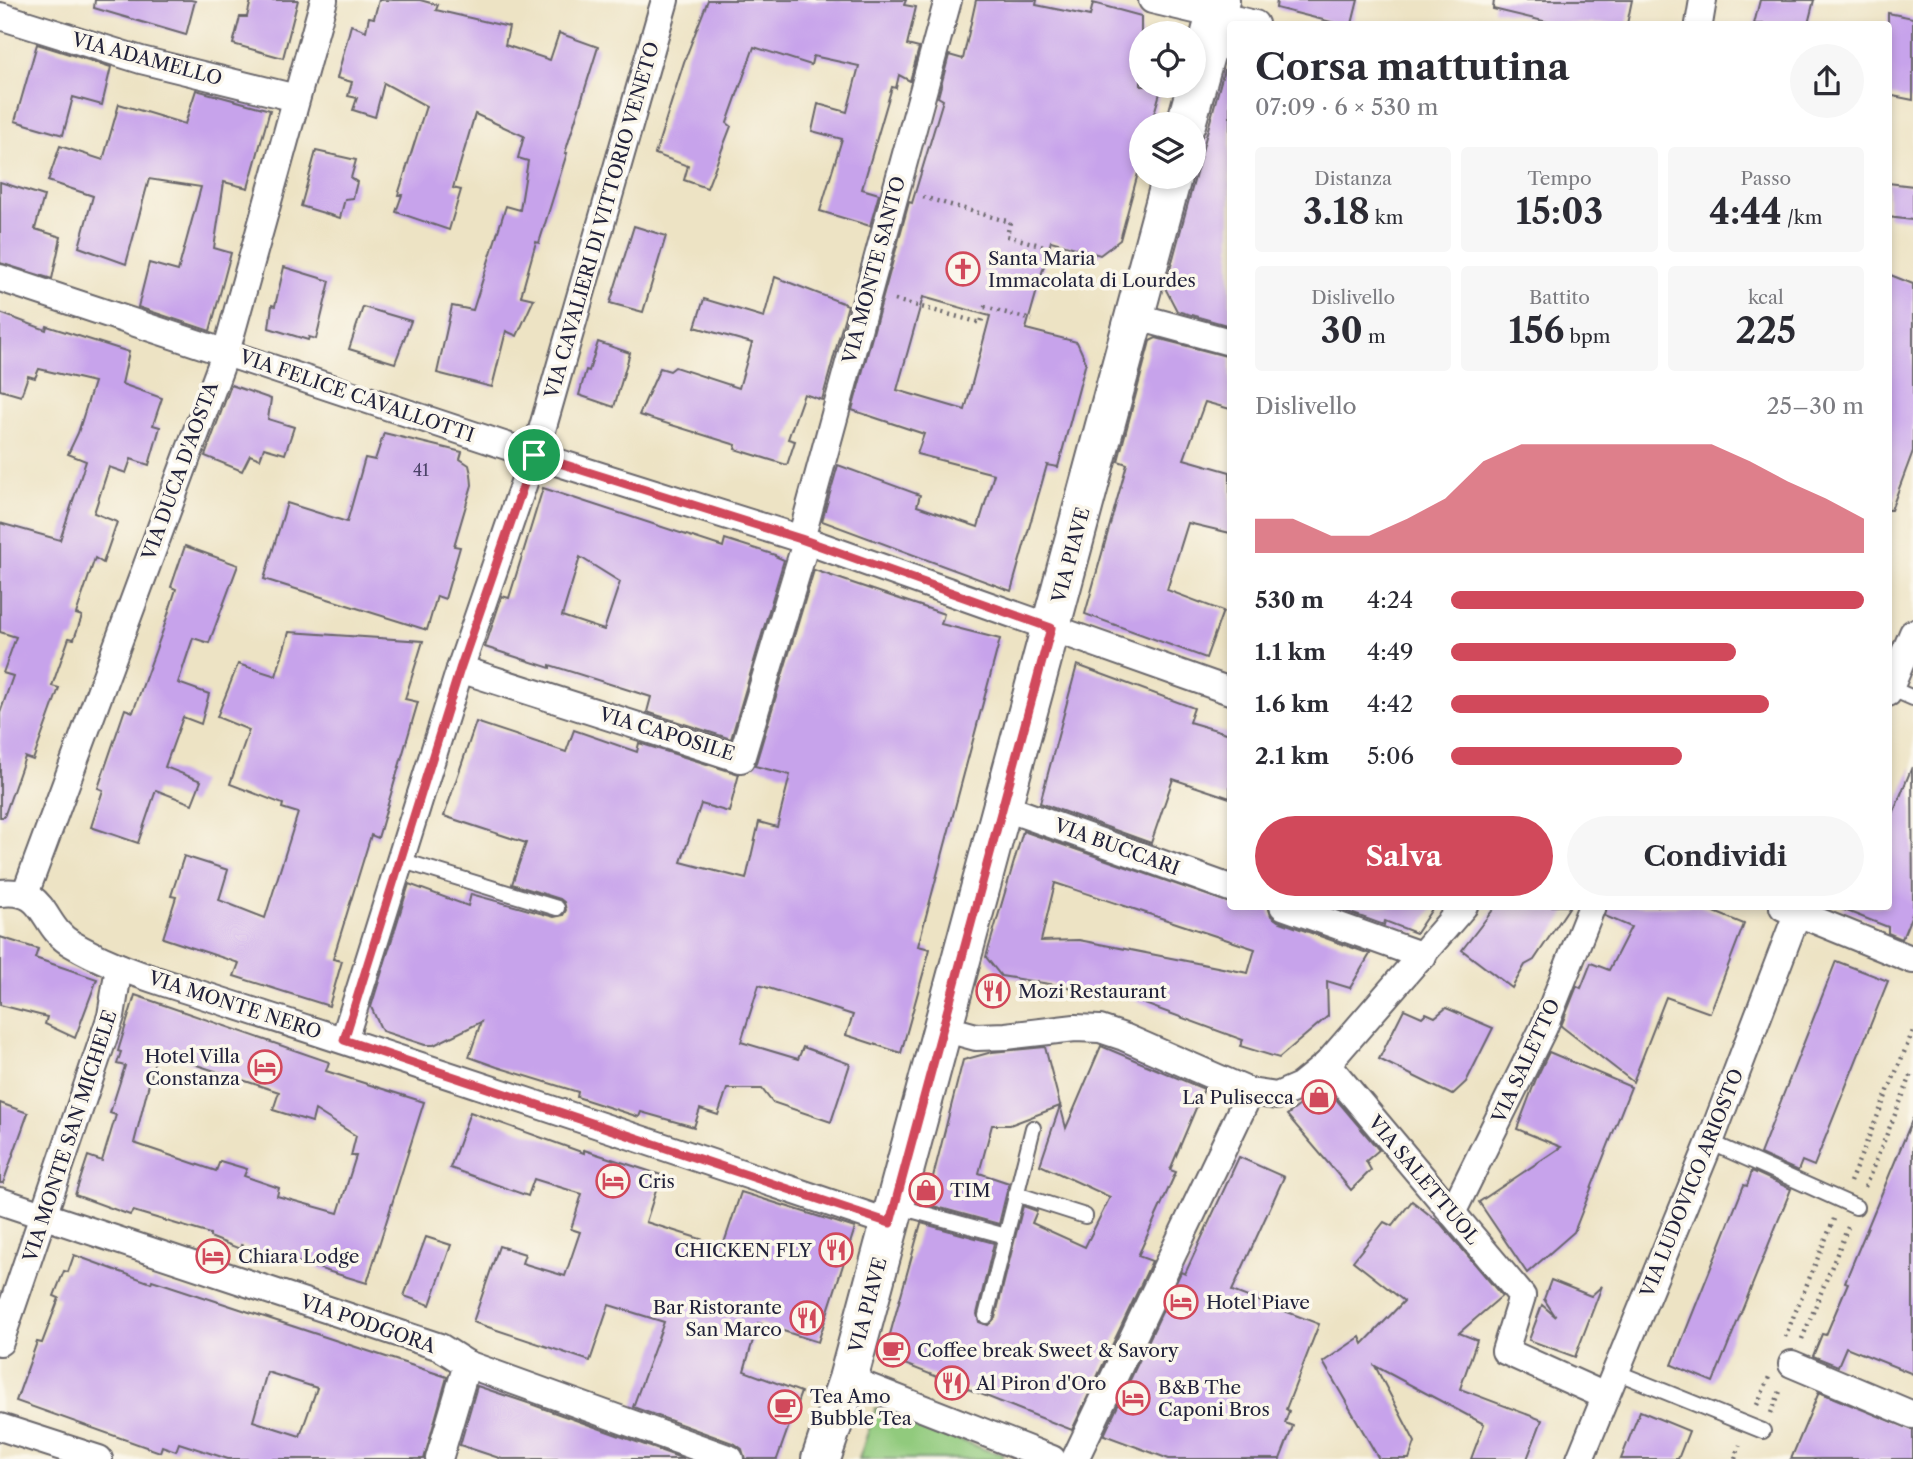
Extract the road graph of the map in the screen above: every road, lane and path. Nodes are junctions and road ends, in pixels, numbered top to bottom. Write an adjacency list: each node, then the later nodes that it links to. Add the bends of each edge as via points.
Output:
1 (324, 0): 10 (street, VIA DUCA D'AOSTA)
2 (666, 0): 21 (street, VIA CAVALIERI DI VITTORIO VENETO)
3 (947, 0): 13 (street, VIA MONTE SANTO)
4 (1152, 0): 6 (street)
5 (1703, 0): 9 (street)
6 (1217, 8): 8 (street); 11 (street)
7 (0, 16): 10 (street, VIA ADAMELLO, via 141,60)
8 (1248, 21)
9 (1700, 21)
10 (296, 98): 20 (street, VIA DUCA D'AOSTA)
11 (1189, 112)
12 (1169, 189): 17 (street, VIA PIAVE)
13 (895, 190): 14 (path, via 1010,222 1007,236); 16 (street, VIA MONTE SANTO)
14 (1051, 248)
15 (0, 278): 20 (street, VIA FELICE CAVALLOTTI)
16 (868, 292): 18 (path, via 981,323 985,307); 22 (street, VIA MONTE SANTO)
17 (1135, 316): 19 (street); 23 (street, VIA PIAVE)
18 (1032, 320)
19 (1227, 341)
20 (226, 352): 21 (street, VIA FELICE CAVALLOTTI); 31 (street, VIA DUCA D'AOSTA)
21 (534, 455): 22 (street, VIA FELICE CAVALLOTTI); 25 (street, VIA CAVALIERI DI VITTORIO VENETO)
22 (803, 541): 23 (street, VIA FELICE CAVALLOTTI); 25 (street, VIA CAPOSILE, via 741,759)
23 (1051, 628): 26 (street, VIA FELICE CAVALLOTTI); 28 (street, VIA PIAVE)
24 (1913, 633): 27 (street)
25 (460, 669): 29 (street, VIA CAVALIERI DI VITTORIO VENETO)
26 (1227, 690)
27 (1897, 693)
28 (1003, 807): 30 (street, VIA BUCCARI); 41 (street, VIA PIAVE)
29 (400, 860): 32 (lane); 43 (street, VIA CAVALIERI DI VITTORIO VENETO)
30 (1227, 887)
31 (12, 893): 40 (street, VIA MONTE NERO, via 37,901 57,933 70,943)
32 (557, 908)
33 (1294, 910): 38 (street)
34 (1461, 910): 38 (street)
35 (1590, 910): 53 (street, VIA SALETTO, via 1544,1027)
36 (1793, 910): 48 (street, VIA LUDOVICO ARIOSTO)
37 (1795, 910): 39 (street)
38 (1423, 956): 44 (street)
39 (1913, 960)
40 (119, 967): 43 (street, VIA MONTE NERO); 55 (street, VIA MONTE SAN MICHELE, via 111,1016)
41 (943, 1028): 46 (street, via 976,1037 1100,1029); 54 (street, VIA PIAVE)
42 (1913, 1031): 51 (path)
43 (344, 1040): 54 (street, VIA MONTE NERO)
44 (1327, 1063): 46 (street, via 1300,1086 1277,1096); 53 (street, VIA SALETTUOL)
45 (1913, 1071): 52 (path)
46 (1250, 1092): 75 (street)
47 (1033, 1128): 49 (lane)
48 (1710, 1142): 51 (lane); 63 (street, VIA LUDOVICO ARIOSTO)
49 (1016, 1194): 56 (lane); 57 (lane)
50 (0, 1201): 55 (street, VIA PODGORA)
51 (1842, 1201): 52 (lane); 59 (path)
52 (1856, 1207): 62 (path)
53 (1452, 1213): 65 (street, VIA SALETTUOL, via 1522,1296 1504,1350)
54 (893, 1214): 57 (lane); 64 (street, VIA PIAVE)
55 (44, 1216): 60 (street, VIA MONTE SAN MICHELE); 61 (street, VIA PODGORA, via 440,1347)
56 (1085, 1216)
57 (1006, 1236): 58 (lane)
58 (986, 1317)
59 (1785, 1338)
60 (0, 1342)
61 (467, 1364): 71 (street); 72 (street, VIA PODGORA)
62 (1781, 1370): 66 (street, via 1823,1378); 67 (path); 69 (path)
63 (1616, 1372): 65 (street, VIA LUDOVICO ARIOSTO); 67 (lane)
64 (849, 1379): 73 (street, VIA PIAVE); 74 (street)
65 (1605, 1396): 76 (street, VIA LUDOVICO ARIOSTO)
66 (1913, 1415)
67 (1748, 1426): 69 (lane); 77 (path)
68 (0, 1427): 70 (street)
69 (1763, 1431)
70 (99, 1459)
71 (439, 1459)
72 (730, 1459)
73 (821, 1459)
74 (1052, 1459)
75 (1074, 1459)
76 (1580, 1459)
77 (1735, 1459)

